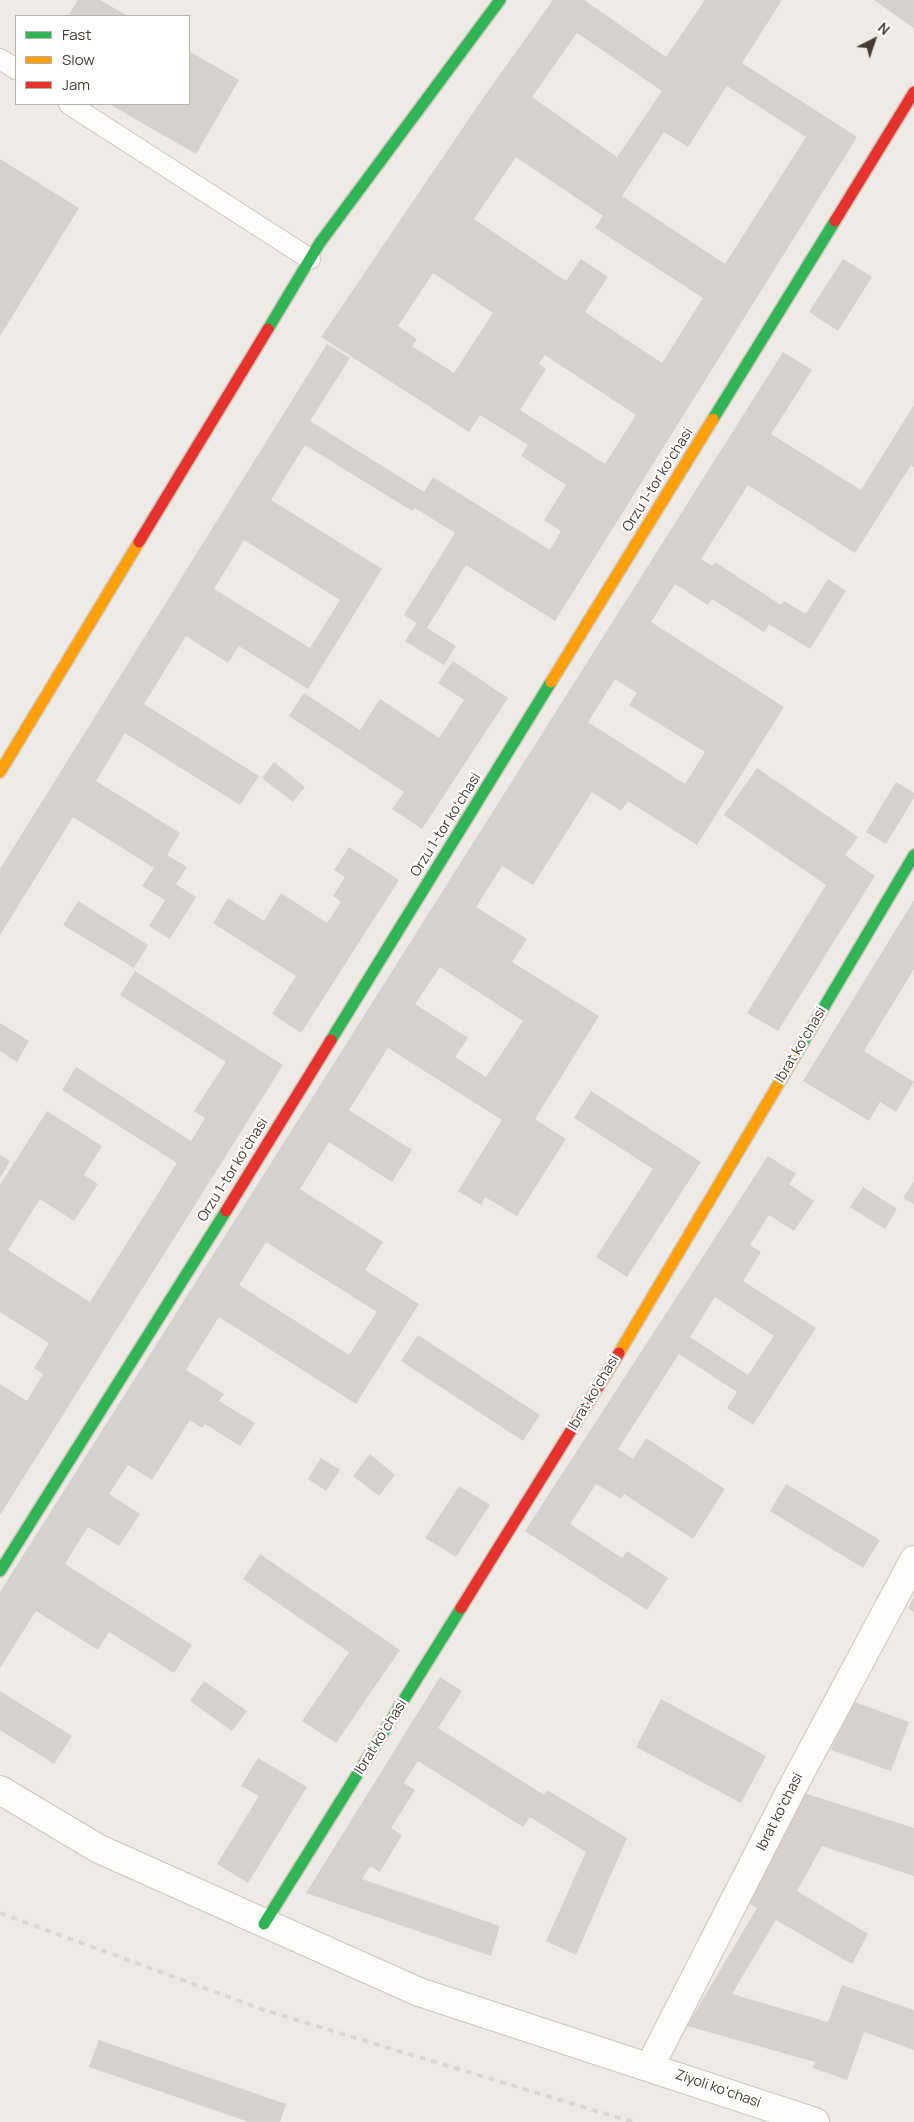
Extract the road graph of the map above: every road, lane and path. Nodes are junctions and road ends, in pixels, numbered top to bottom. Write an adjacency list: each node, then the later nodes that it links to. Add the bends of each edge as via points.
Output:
1 (500, 0): 6 (street)
2 (0, 59): 3 (lane)
3 (15, 69)
4 (71, 105): 6 (lane)
5 (910, 109): 10 (street, Orzu 1-tor koʻchasi)
6 (310, 259): 7 (street)
7 (0, 772)
8 (914, 855): 12 (street, Ibrat koʻchasi, via 591,1399)
9 (914, 1560): 13 (street, Ibrat koʻchasi, via 791,1790)
10 (0, 1571)
11 (0, 1790): 12 (street, Ziyoli koʻchasi, via 99,1849)
12 (264, 1924): 13 (street, Ziyoli koʻchasi, via 419,1992)
13 (650, 2066): 14 (street, Ziyoli koʻchasi)
14 (815, 2122)

